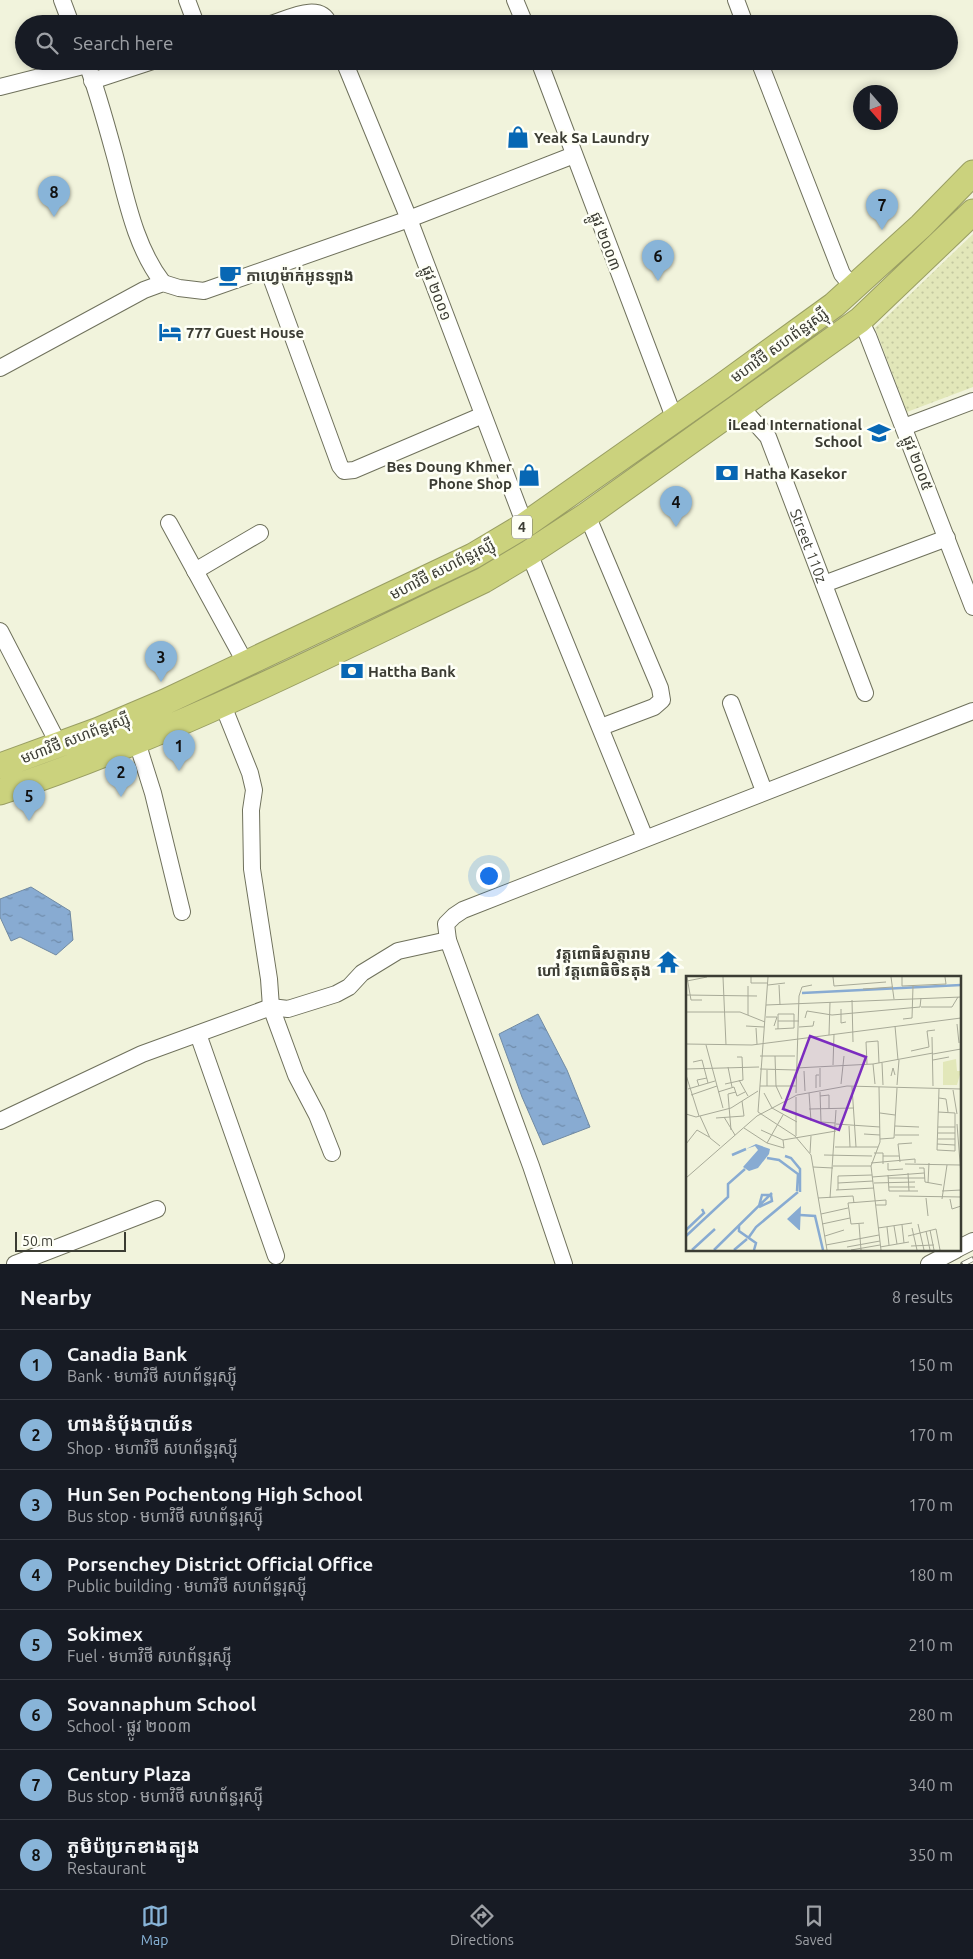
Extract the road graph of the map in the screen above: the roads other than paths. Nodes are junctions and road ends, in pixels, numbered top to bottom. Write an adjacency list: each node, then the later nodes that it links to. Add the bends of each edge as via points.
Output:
1 (62, 0): 5 (street)
2 (187, 0): 6 (street)
3 (516, 0): 9 (street)
4 (736, 0): 10 (street)
5 (68, 15)
6 (193, 15)
7 (299, 15): 8 (street, via 312,11)
8 (322, 15)
9 (522, 15)
10 (742, 15)
11 (61, 70): 18 (street)
12 (88, 70): 17 (street)
13 (126, 70): 17 (street)
14 (348, 70): 22 (street, ផ្លូវ ២០០១)
15 (542, 70): 19 (street, ផ្លូវ ២០០៣)
16 (763, 70): 25 (street, via 842,274)
17 (92, 81): 24 (street, via 125,200 152,268)
18 (0, 87)
19 (574, 155): 22 (street); 31 (street, ផ្លូវ ២០០៣)
20 (973, 173): 25 (highway, មហាវិថី សហព័ន្ធរុស្ស៊ី / 4)
21 (973, 212): 26 (highway, មហាវិថី សហព័ន្ធរុស្ស៊ី / 4)
22 (409, 219): 23 (street); 30 (street, ផ្លូវ ២០០១)
23 (268, 269): 24 (street, via 204,291); 30 (street, via 344,471 354,470)
24 (163, 283): 27 (street, via 144,290)
25 (853, 288): 31 (highway, មហាវិថី សហព័ន្ធរុស្ស៊ី / 4)
26 (860, 320): 29 (highway, មហាវិថី សហព័ន្ធរុស្ស៊ី / 4); 32 (street, ផ្លូវ ២០០៥)
27 (0, 368)
28 (973, 401): 32 (street)
29 (740, 406): 33 (highway, មហាវិថី សហព័ន្ធរុស្ស៊ី / 4); 40 (street, Street 110z, via 768,437)
30 (483, 415): 35 (street, ផ្លូវ ២០០១)
31 (675, 420): 35 (highway, មហាវិថី សហព័ន្ធរុស្ស៊ី / 4)
32 (904, 427): 37 (street, ផ្លូវ ២០០៥)
33 (587, 515): 38 (highway, មហាវិថី សហព័ន្ធរុស្ស៊ី / 4); 50 (street, via 660,688 662,700 654,707)
34 (169, 523): 39 (street)
35 (525, 525): 43 (highway, មហាវិថី សហព័ន្ធរុស្ស៊ី / 4, via 474,556)
36 (260, 533): 39 (street)
37 (947, 538): 40 (street); 41 (street, ផ្លូវ ២០០៥)
38 (529, 553): 46 (highway, មហាវិថី សហព័ន្ធរុស្ស៊ី / 4, via 484,580); 50 (street)
39 (195, 571): 43 (street)
40 (824, 584): 44 (street, Street 110z)
41 (973, 607)
42 (0, 631): 52 (street)
43 (246, 664): 45 (highway, មហាវិថី សហព័ន្ធរុស្ស៊ី / 4)
44 (865, 693)
45 (165, 702): 49 (highway); 52 (highway, មហាវិថី សហព័ន្ធរុស្ស៊ី / 4)
46 (222, 703): 49 (highway, មហាវិថី សហព័ន្ធរុស្ស៊ី / 4); 59 (street, via 254,790 252,869)
47 (731, 703): 54 (street)
48 (973, 711): 54 (street)
49 (176, 725): 51 (highway, មហាវិថី សហព័ន្ធរុស្ស៊ី / 4)
50 (601, 727): 56 (street)
51 (137, 742): 55 (highway, មហាវិថី សហព័ន្ធរុស្ស៊ី / 4); 57 (street)
52 (59, 745): 53 (highway, មហាវិថី សហព័ន្ធរុស្ស៊ី / 4)
53 (0, 766)
54 (764, 791): 56 (street)
55 (0, 792)
56 (645, 838): 58 (street, via 463,910 446,924)
57 (182, 912)
58 (448, 940): 59 (street, via 398,950 336,994 288,1009); 68 (street)
59 (271, 1007): 60 (street); 62 (street, via 296,1075)
60 (198, 1034): 61 (street, via 142,1054); 66 (street)
61 (0, 1121)
62 (332, 1153)
63 (157, 1209): 67 (street)
64 (973, 1241): 65 (street)
65 (960, 1248)
66 (276, 1256)
67 (16, 1264)
68 (564, 1264)

